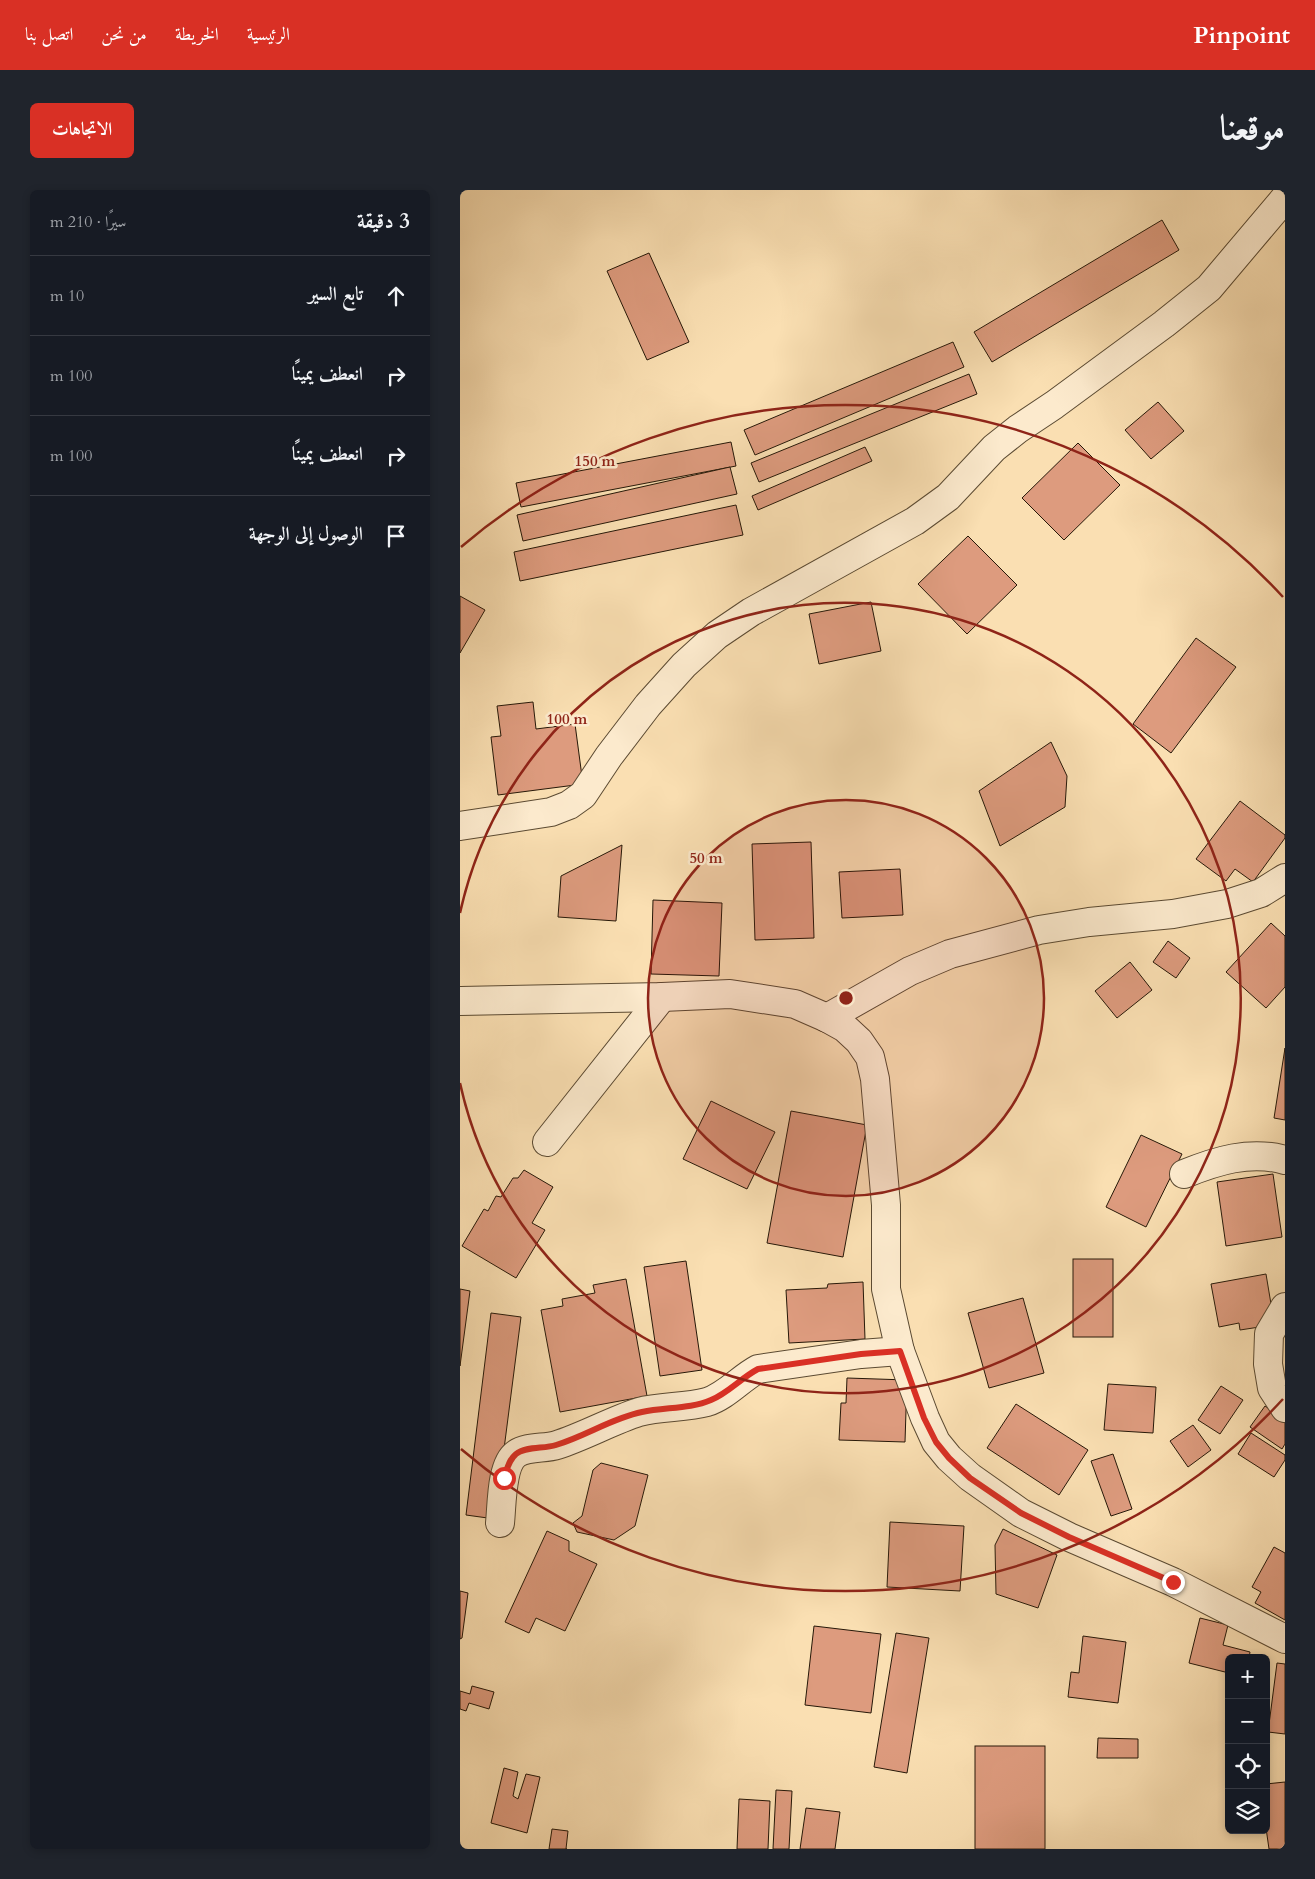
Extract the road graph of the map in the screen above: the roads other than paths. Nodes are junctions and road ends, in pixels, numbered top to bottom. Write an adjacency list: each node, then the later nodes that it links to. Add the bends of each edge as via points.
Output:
1 (1285, 198): 2 (street, via 1209,288 994,448 948,497 915,521 751,612 717,635 648,705 583,795 551,812)
2 (460, 826)
3 (1285, 878): 6 (street, via 1260,893 1227,904 1039,930 950,954 910,971)
4 (662, 997): 5 (street); 6 (street, via 747,996 795,1004); 7 (street)
5 (460, 1001)
6 (827, 1018): 11 (street, via 845,1028 870,1057 886,1205 886,1288)
7 (548, 1142)
8 (1285, 1160): 9 (street, via 1252,1156 1227,1159)
9 (1184, 1174)
10 (1285, 1307): 12 (street, via 1269,1334 1268,1364 1272,1388)
11 (900, 1351): 13 (street, via 758,1369 709,1401 642,1412 556,1445 516,1454 508,1464 504,1478); 14 (street, via 936,1442 970,1478 1021,1513 1173,1582)
12 (1285, 1408)
13 (500, 1523)
14 (1285, 1639)

